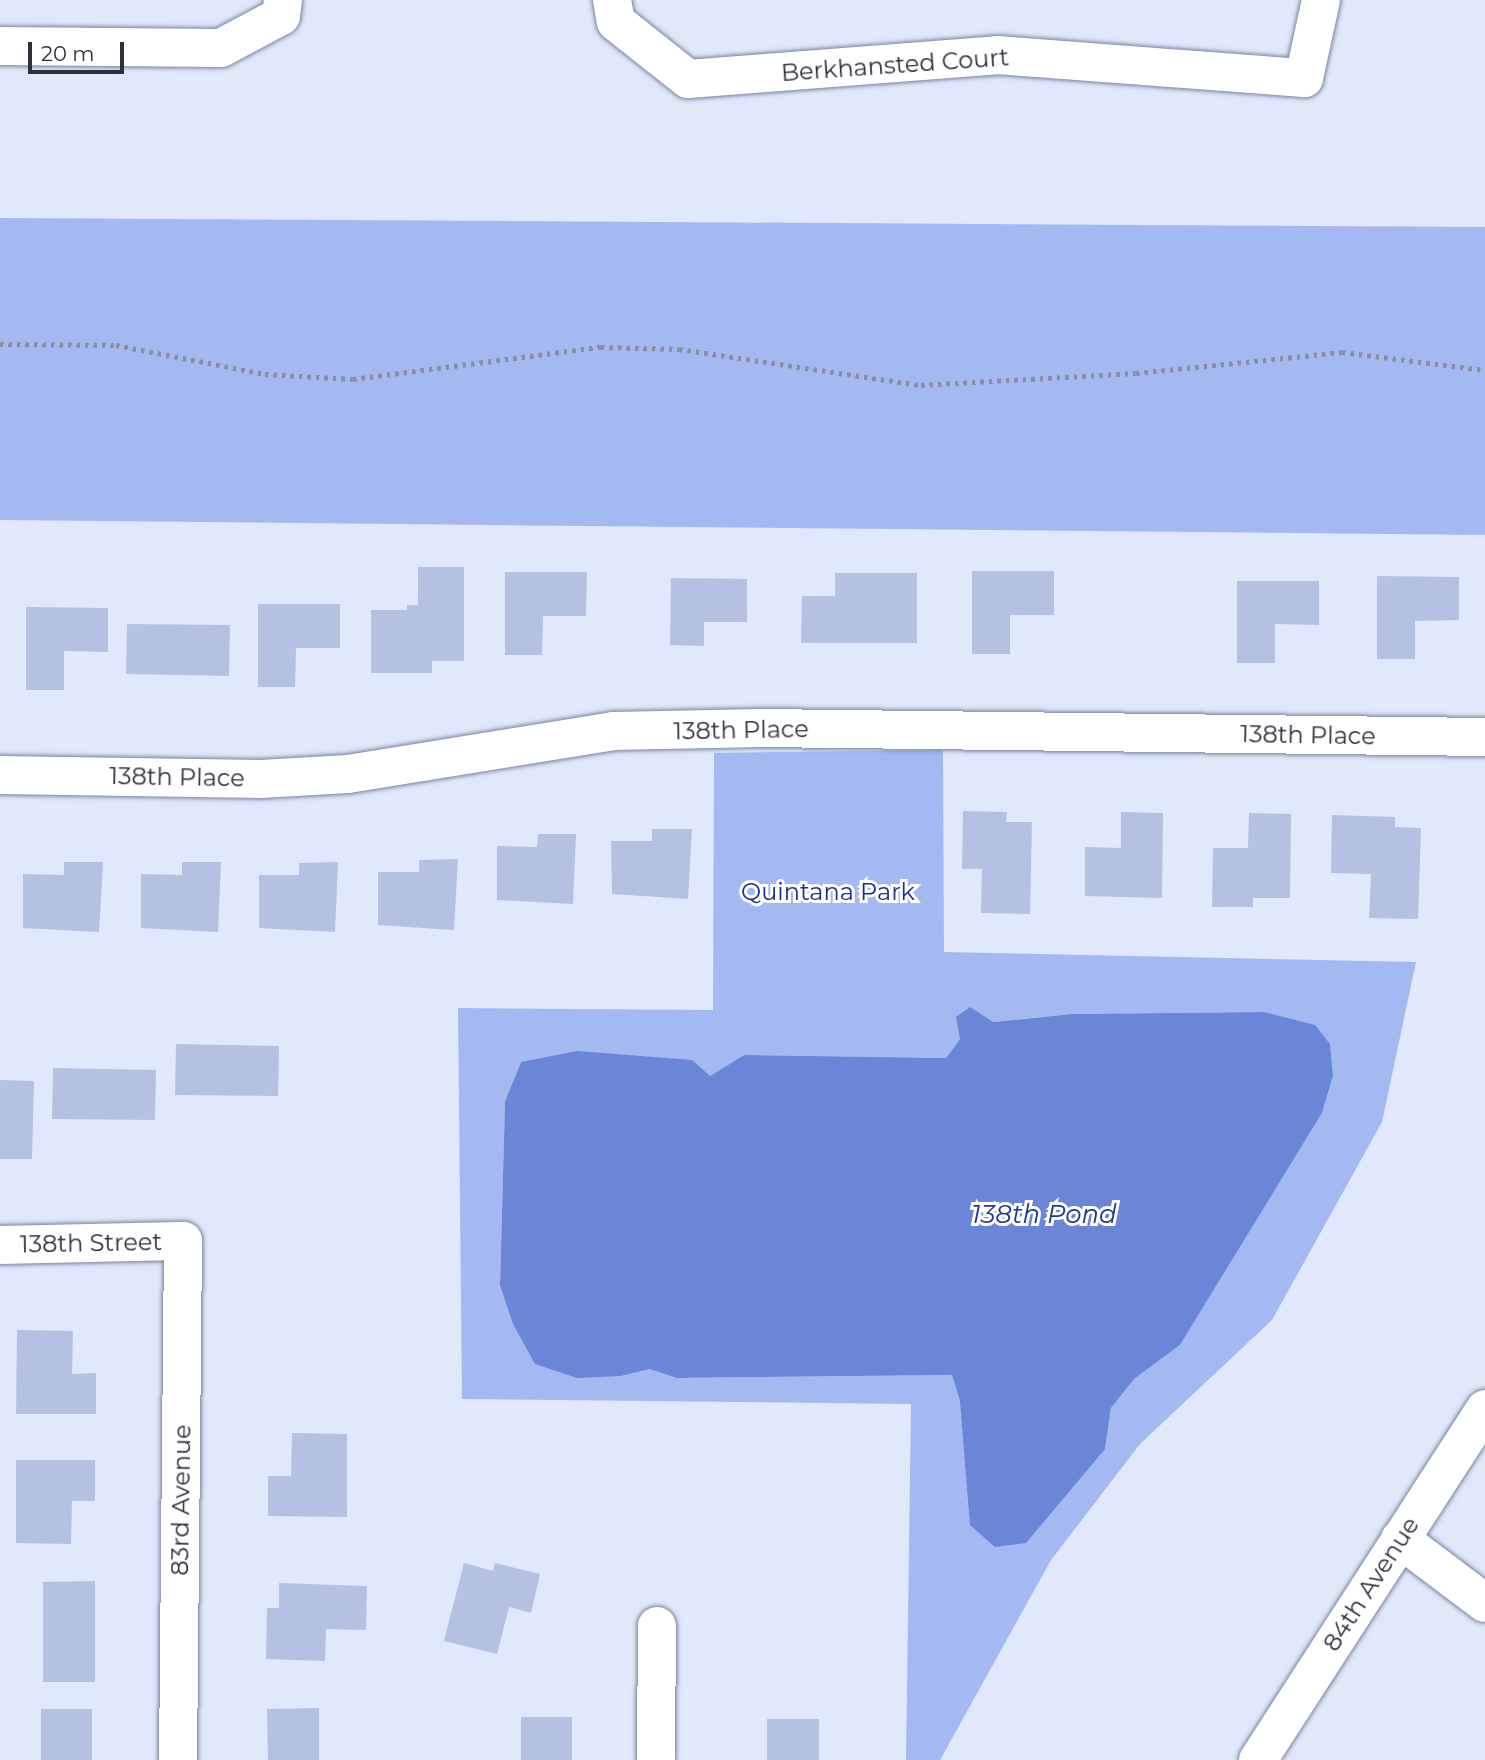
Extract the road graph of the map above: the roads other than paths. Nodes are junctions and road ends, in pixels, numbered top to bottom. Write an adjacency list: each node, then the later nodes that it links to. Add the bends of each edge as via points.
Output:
1 (283, 0): 4 (street, via 281,16 221,48)
2 (612, 0): 3 (street, Berkhansted Court, via 615,22 688,79 996,55 1304,78)
3 (1321, 0)
4 (0, 46)
5 (1485, 737): 6 (street, 138th Place, via 667,730 613,732 348,774 261,779)
6 (0, 775)
7 (183, 1241): 8 (street, 138th Street); 13 (street, 83rd Avenue)
8 (0, 1245)
9 (1485, 1409): 10 (street, 84th Avenue)
10 (1400, 1539): 11 (street); 15 (street, 84th Avenue)
11 (1485, 1603)
12 (657, 1626): 14 (street)
13 (178, 1760)
14 (656, 1760)
15 (1258, 1760)

